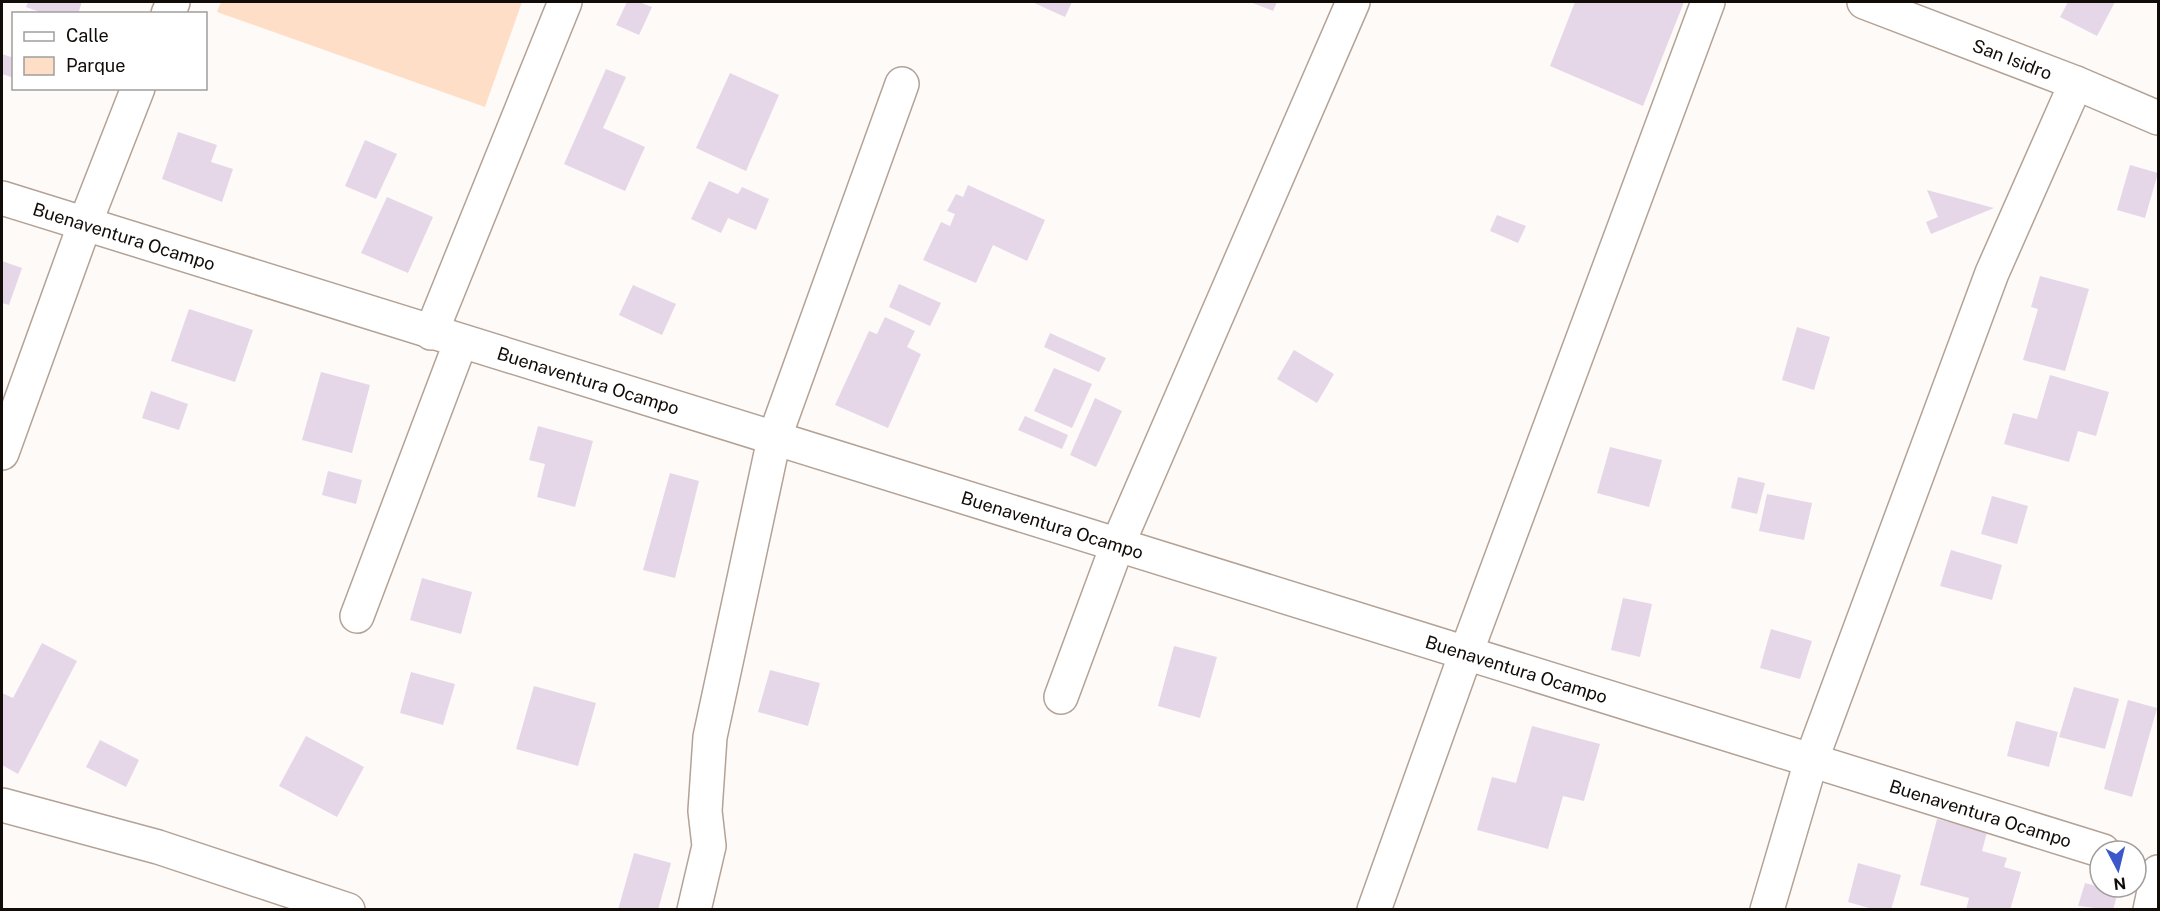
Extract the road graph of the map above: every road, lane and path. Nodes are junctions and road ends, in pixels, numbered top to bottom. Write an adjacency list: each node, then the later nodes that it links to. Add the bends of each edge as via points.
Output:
1 (565, 2): 11 (street)
2 (1353, 2): 14 (street)
3 (1708, 2): 16 (street)
4 (1864, 2): 5 (street, San Isidro)
5 (2076, 83): 8 (street, San Isidro); 18 (street, via 1992,273)
6 (902, 84): 12 (street)
7 (137, 90): 10 (street)
8 (2158, 118)
9 (2, 198): 10 (street, Buenaventura Ocampo)
10 (84, 226): 11 (street, Buenaventura Ocampo); 13 (street)
11 (446, 337): 12 (street, Buenaventura Ocampo); 15 (street)
12 (774, 439): 14 (street, Buenaventura Ocampo); 23 (street, via 710,737 705,811 709,846)
13 (2, 453)
14 (1117, 546): 16 (street, Buenaventura Ocampo); 17 (street)
15 (357, 616)
16 (1466, 653): 18 (street, Buenaventura Ocampo); 24 (street)
17 (1061, 697)
18 (1811, 761): 20 (street, Buenaventura Ocampo); 25 (street)
19 (2, 805): 22 (street, via 158,847)
20 (2088, 846)
21 (2158, 870): 26 (street)
22 (348, 909)
23 (694, 909)
24 (1374, 909)
25 (1767, 909)
26 (2150, 909)

